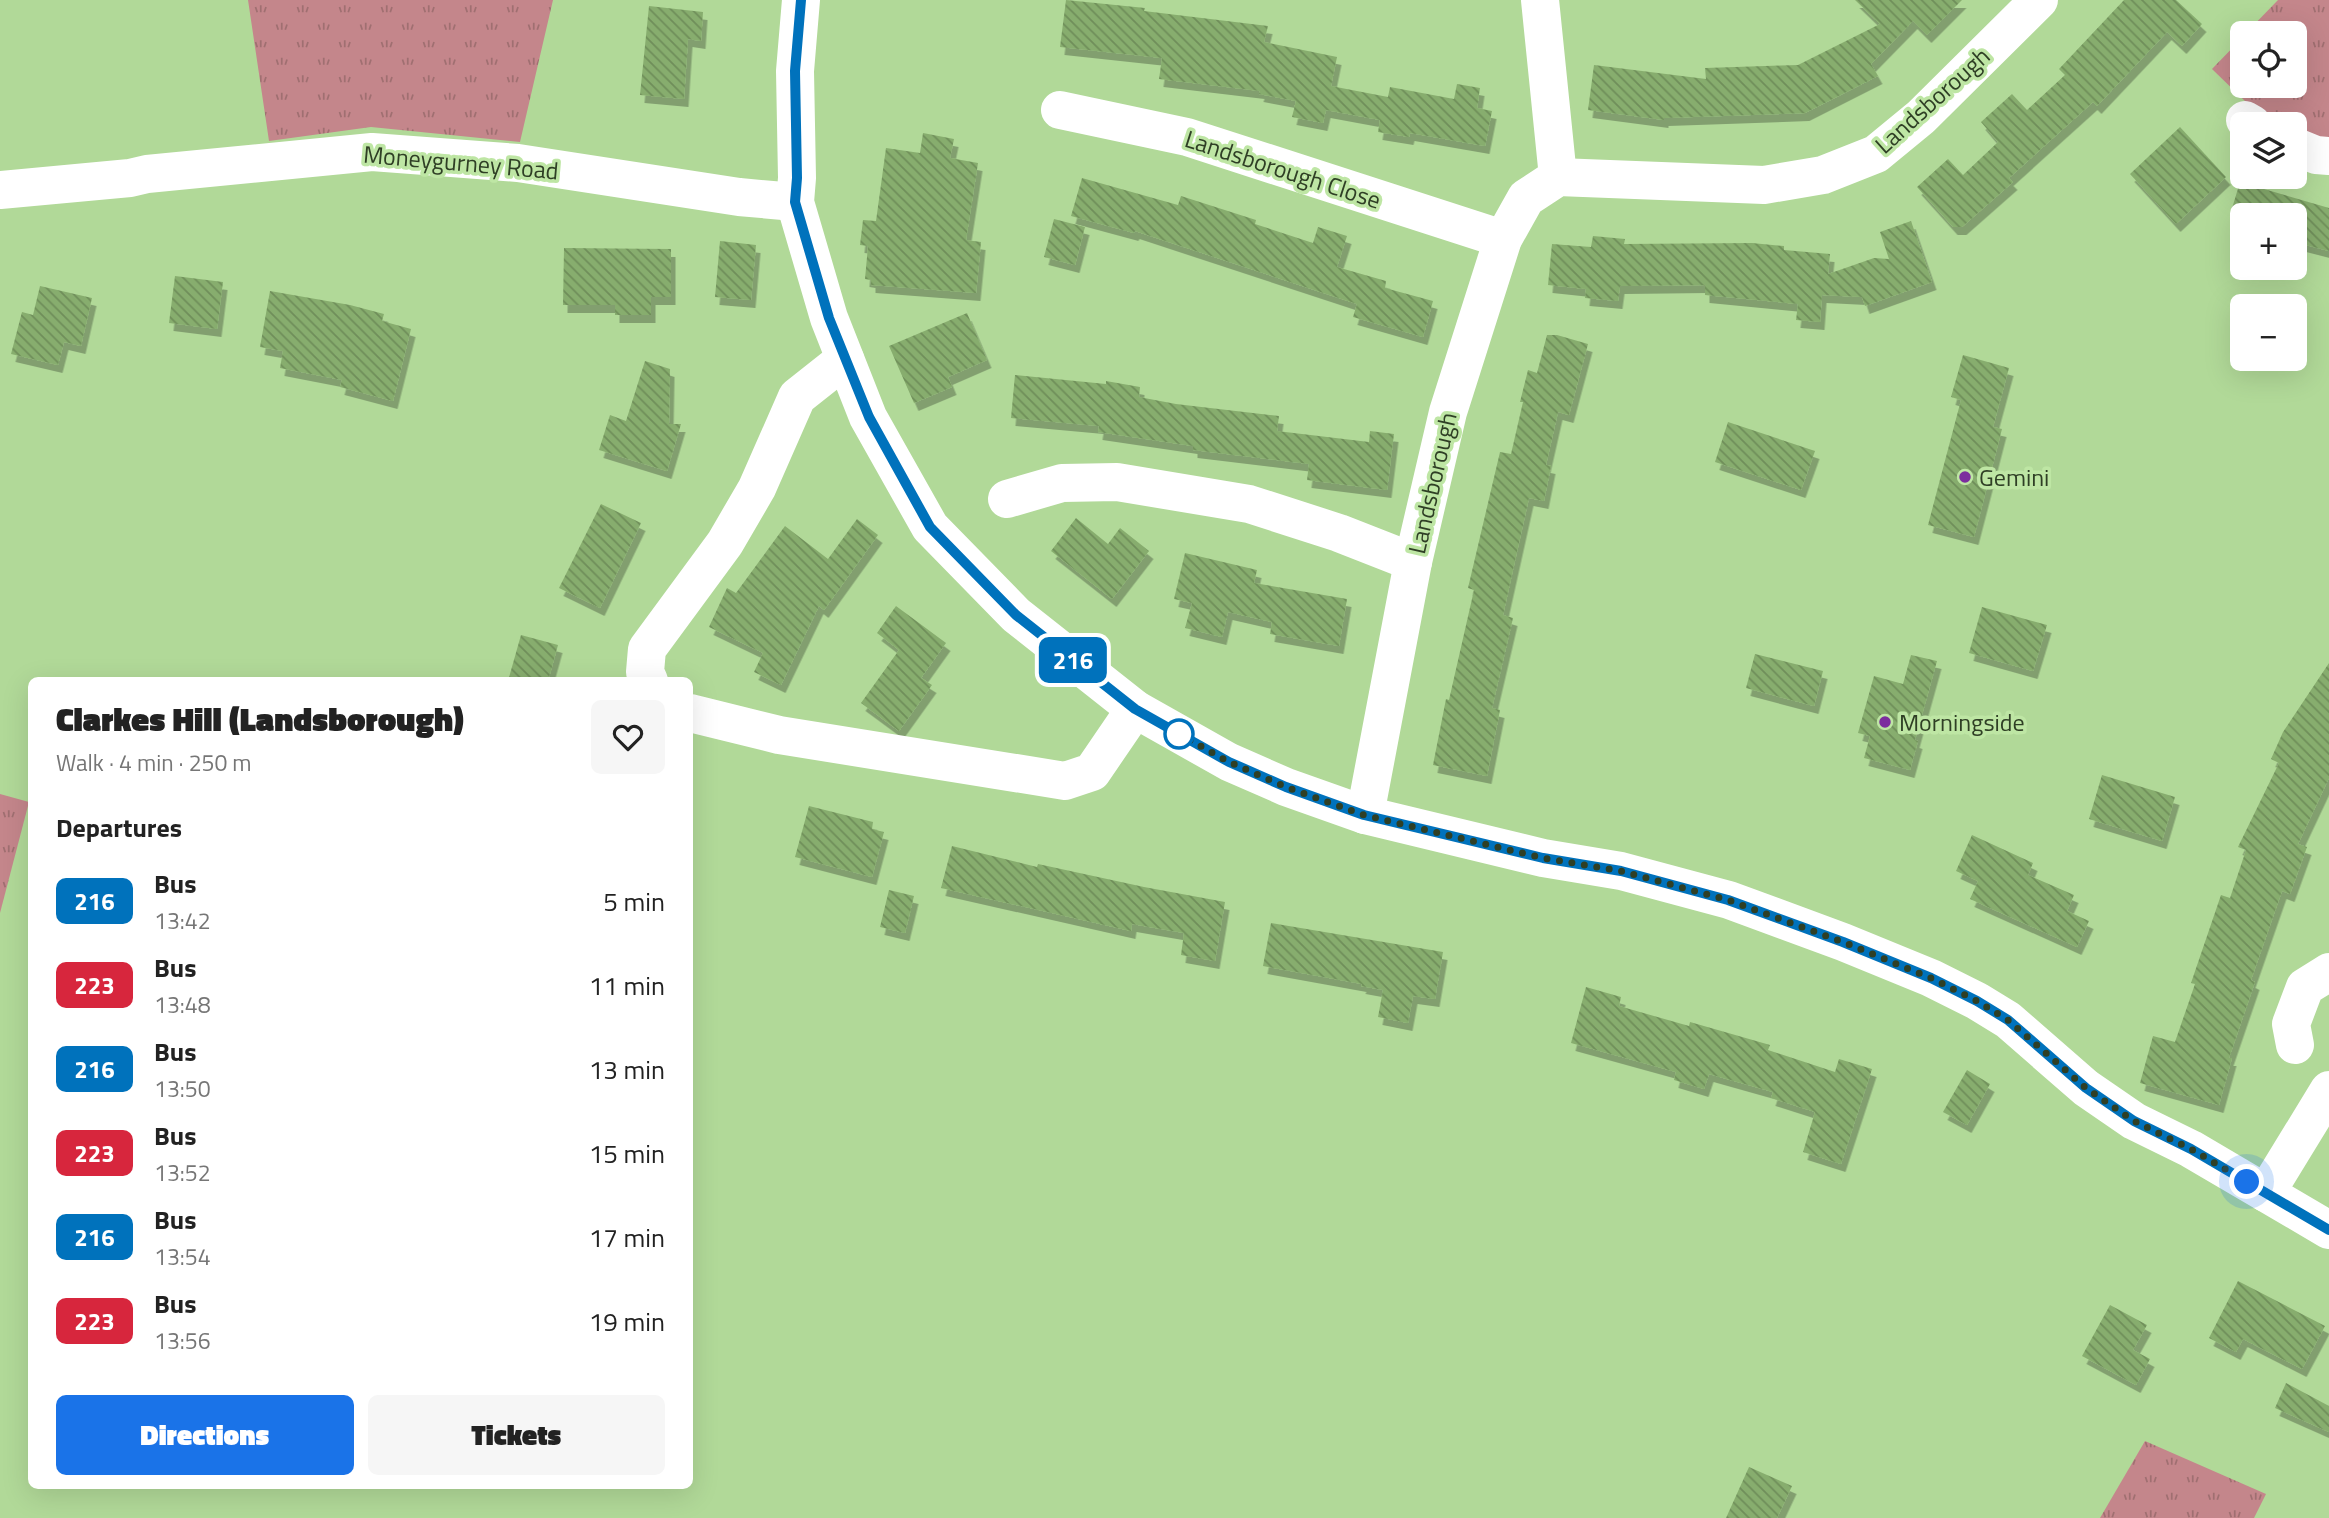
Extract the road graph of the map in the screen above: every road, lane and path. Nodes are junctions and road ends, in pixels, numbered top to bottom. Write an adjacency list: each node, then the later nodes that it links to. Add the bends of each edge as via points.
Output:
1 (801, 0): 9 (street, via 795,71)
2 (1541, 0): 7 (street)
3 (2039, 0): 7 (street, Landsborough, via 1921,117 1876,154 1823,175 1764,185)
4 (1060, 110): 10 (street, Landsborough Close, via 1187,136)
5 (2307, 151): 6 (street)
6 (2329, 156)
7 (1558, 177): 10 (street, Landsborough, via 1527,198)
8 (0, 190): 9 (street, Moneygurney Road, via 372,152 518,163)
9 (795, 202): 11 (street)
10 (1503, 239): 13 (street, Landsborough, via 1448,412)
11 (845, 359): 14 (street, via 797,397 757,488 725,543 647,649); 15 (street, via 869,417 930,527 1016,615)
12 (1007, 499): 13 (street, via 1062,483 1117,482 1249,504)
13 (1413, 562): 17 (street, Landsborough)
14 (647, 677)
15 (1135, 709): 16 (street, via 1091,772 1065,781 779,735); 17 (street, via 1229,762)
16 (693, 714)
17 (1364, 815): 21 (street, via 1543,858 1621,871 1728,900 1931,978 2008,1020 2086,1088 2134,1121)
18 (2329, 972): 19 (street, via 2305,987 2291,1024)
19 (2295, 1045)
20 (2329, 1090): 21 (street)
21 (2266, 1193): 22 (street)
22 (2329, 1230)

